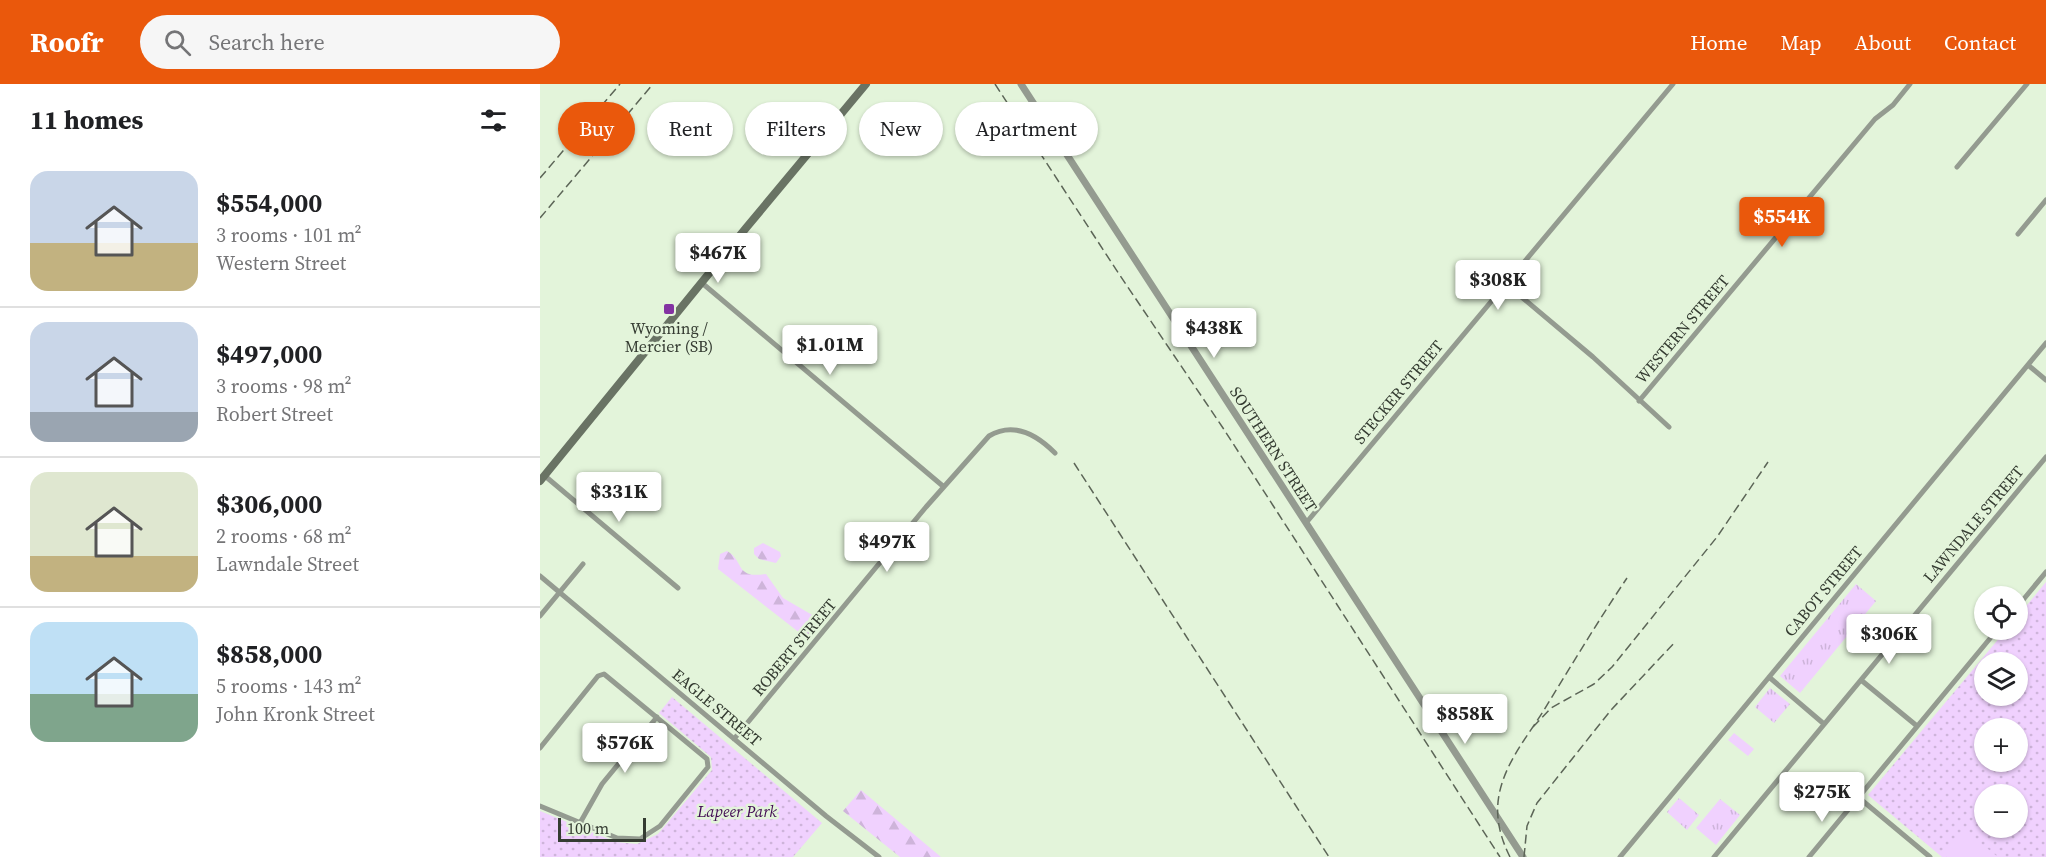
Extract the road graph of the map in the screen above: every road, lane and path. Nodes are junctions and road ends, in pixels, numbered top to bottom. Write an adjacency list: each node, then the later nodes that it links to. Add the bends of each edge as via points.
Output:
1 (866, 84): 9 (main road)
2 (1021, 84): 20 (street, SOUTHERN STREET)
3 (1673, 84): 10 (street, STECKER STREET)
4 (1910, 84): 14 (street, WESTERN STREET, via 1875,119)
5 (2027, 84): 6 (street)
6 (1957, 167)
7 (2046, 200): 8 (street)
8 (2018, 234)
9 (702, 283): 18 (main road); 19 (street)
10 (1506, 284): 14 (street, via 1593,357); 20 (street, STECKER STREET)
11 (2046, 343): 12 (street, CABOT STREET)
12 (2028, 364): 13 (street); 29 (street, CABOT STREET)
13 (2046, 380)
14 (1638, 401): 15 (street)
15 (1668, 427)
16 (1055, 453): 19 (street, ROBERT STREET, via 1029,433 998,432 983,442)
17 (2046, 457): 30 (street, LAWNDALE STREET)
18 (542, 479): 24 (street)
19 (944, 487): 34 (street, ROBERT STREET)
20 (1306, 523): 42 (street, SOUTHERN STREET)
21 (584, 564): 25 (street)
22 (2046, 572): 26 (street)
23 (540, 576): 25 (street, EAGLE STREET)
24 (678, 588)
25 (560, 593): 27 (street); 34 (street, EAGLE STREET)
26 (2028, 594)
27 (540, 616)
28 (1990, 640): 33 (street)
29 (1769, 677): 32 (street); 43 (street, CABOT STREET)
30 (1861, 680): 32 (street, LAWNDALE STREET); 33 (street)
31 (657, 717): 35 (street, via 603,674); 38 (street, via 602,784); 38 (street, via 707,759 708,767 660,826 640,838 617,838)
32 (1824, 724): 44 (street, LAWNDALE STREET)
33 (1917, 726): 36 (street)
34 (734, 739): 39 (street, EAGLE STREET)
35 (540, 748)
36 (1858, 797): 45 (street); 46 (street)
37 (540, 806): 38 (street)
38 (580, 823)
39 (871, 851): 40 (street); 41 (street, EAGLE STREET)
40 (866, 857)
41 (879, 857)
42 (1523, 857)
43 (1620, 857)
44 (1714, 857)
45 (1809, 857)
46 (1930, 857)

